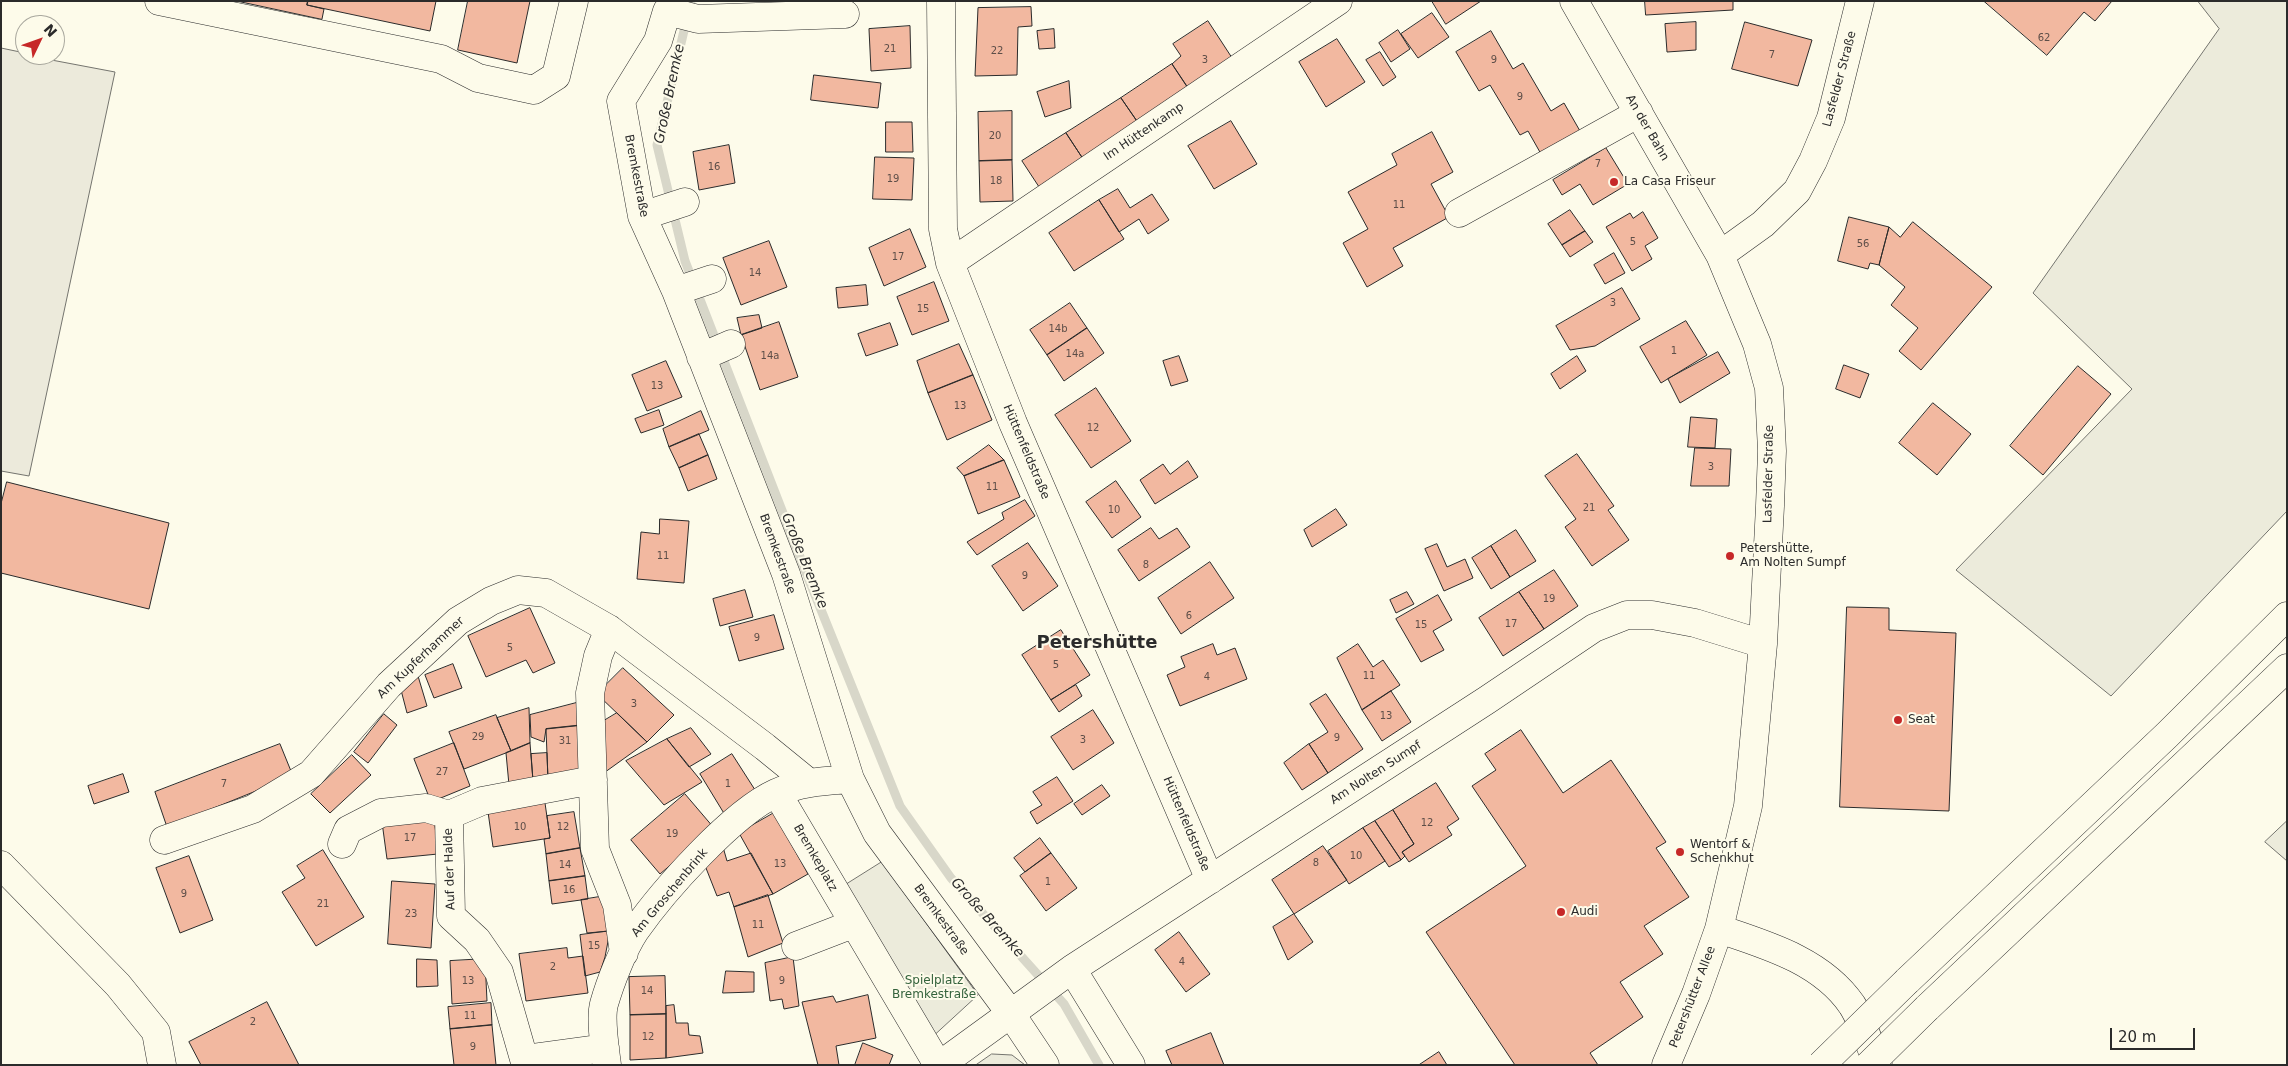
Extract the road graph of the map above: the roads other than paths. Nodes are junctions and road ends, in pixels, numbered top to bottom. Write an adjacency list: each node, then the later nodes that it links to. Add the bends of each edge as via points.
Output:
1 (159, 1): 2 (main road, via 441,59 478,78 534,90 556,76)
2 (574, 1)
3 (941, 1): 13 (main road, Hüttenfeldstraße, via 943,229)
4 (1338, 1): 13 (main road, Im Hüttenkamp)
5 (1574, 1): 8 (main road, An der Bahn)
6 (1860, 1): 12 (main road, Lasfelder Straße, via 1831,118 1813,161 1796,191 1763,224)
7 (844, 14): 10 (main road, Bremkestraße, via 698,19 667,11 658,41 621,101)
8 (1639, 114): 11 (main road); 12 (main road, An der Bahn)
9 (685, 202): 10 (main road)
10 (651, 213): 18 (main road, Bremkestraße, via 692,286 716,351)
11 (1459, 213)
12 (1720, 254): 16 (main road, Lasfelder Straße, via 1757,344 1769,388 1772,451)
13 (950, 263): 26 (main road, Hüttenfeldstraße, via 1014,423)
14 (2287, 616): 39 (main road, bridge, via 2160,742)
15 (609, 629): 19 (main road, via 598,656 590,694); 20 (main road, Am Kupferhammer); 23 (main road, Am Kupferhammer, via 546,593 518,590 491,601 458,621 389,685 311,774 253,809)
16 (1763, 644): 26 (main road, Am Nolten Sumpf, via 1695,623 1652,615 1627,615 1594,628); 28 (main road, Lasfelder Straße, via 1748,806)
17 (2287, 668): 40 (main road, bridge)
18 (850, 779): 20 (main road, Am Groschenbrink); 32 (main road, Bremkestraße, via 877,833)
19 (593, 780): 22 (main road, Auf der Halde, via 482,802); 30 (main road, via 595,849 617,905)
20 (808, 782): 21 (main road, Am Groschenbrink)
21 (777, 793): 27 (main road, Bremkeplatz); 30 (main road, Am Groschenbrink, via 731,825 691,864 634,932)
22 (449, 815): 24 (main road, via 426,808 381,813 348,830); 33 (main road, Auf der Halde, via 451,916 477,940 499,972 524,1059)
23 (164, 840)
24 (342, 844)
25 (1, 865): 34 (main road, via 118,985 151,1025 156,1032)
26 (1210, 880): 31 (main road, Am Nolten Sumpf)
27 (853, 924): 29 (main road); 35 (main road, Bremkeplatz)
28 (1719, 929): 38 (main road, Petershütter Allee); 41 (main road, via 1803,962 1834,983 1852,1006)
29 (796, 946)
30 (624, 953): 33 (main road, Am Groschenbrink, via 603,1006)
31 (1066, 974): 32 (main road, Am Nolten Sumpf); 37 (main road)
32 (1011, 1014): 35 (main road, Bremkeplatz); 36 (main road, Bremkestraße)
33 (606, 1056)
34 (162, 1065)
35 (939, 1065)
36 (1045, 1065)
37 (1131, 1065)
38 (1666, 1065)
39 (1821, 1065)
40 (1869, 1065)
41 (1878, 1065)

